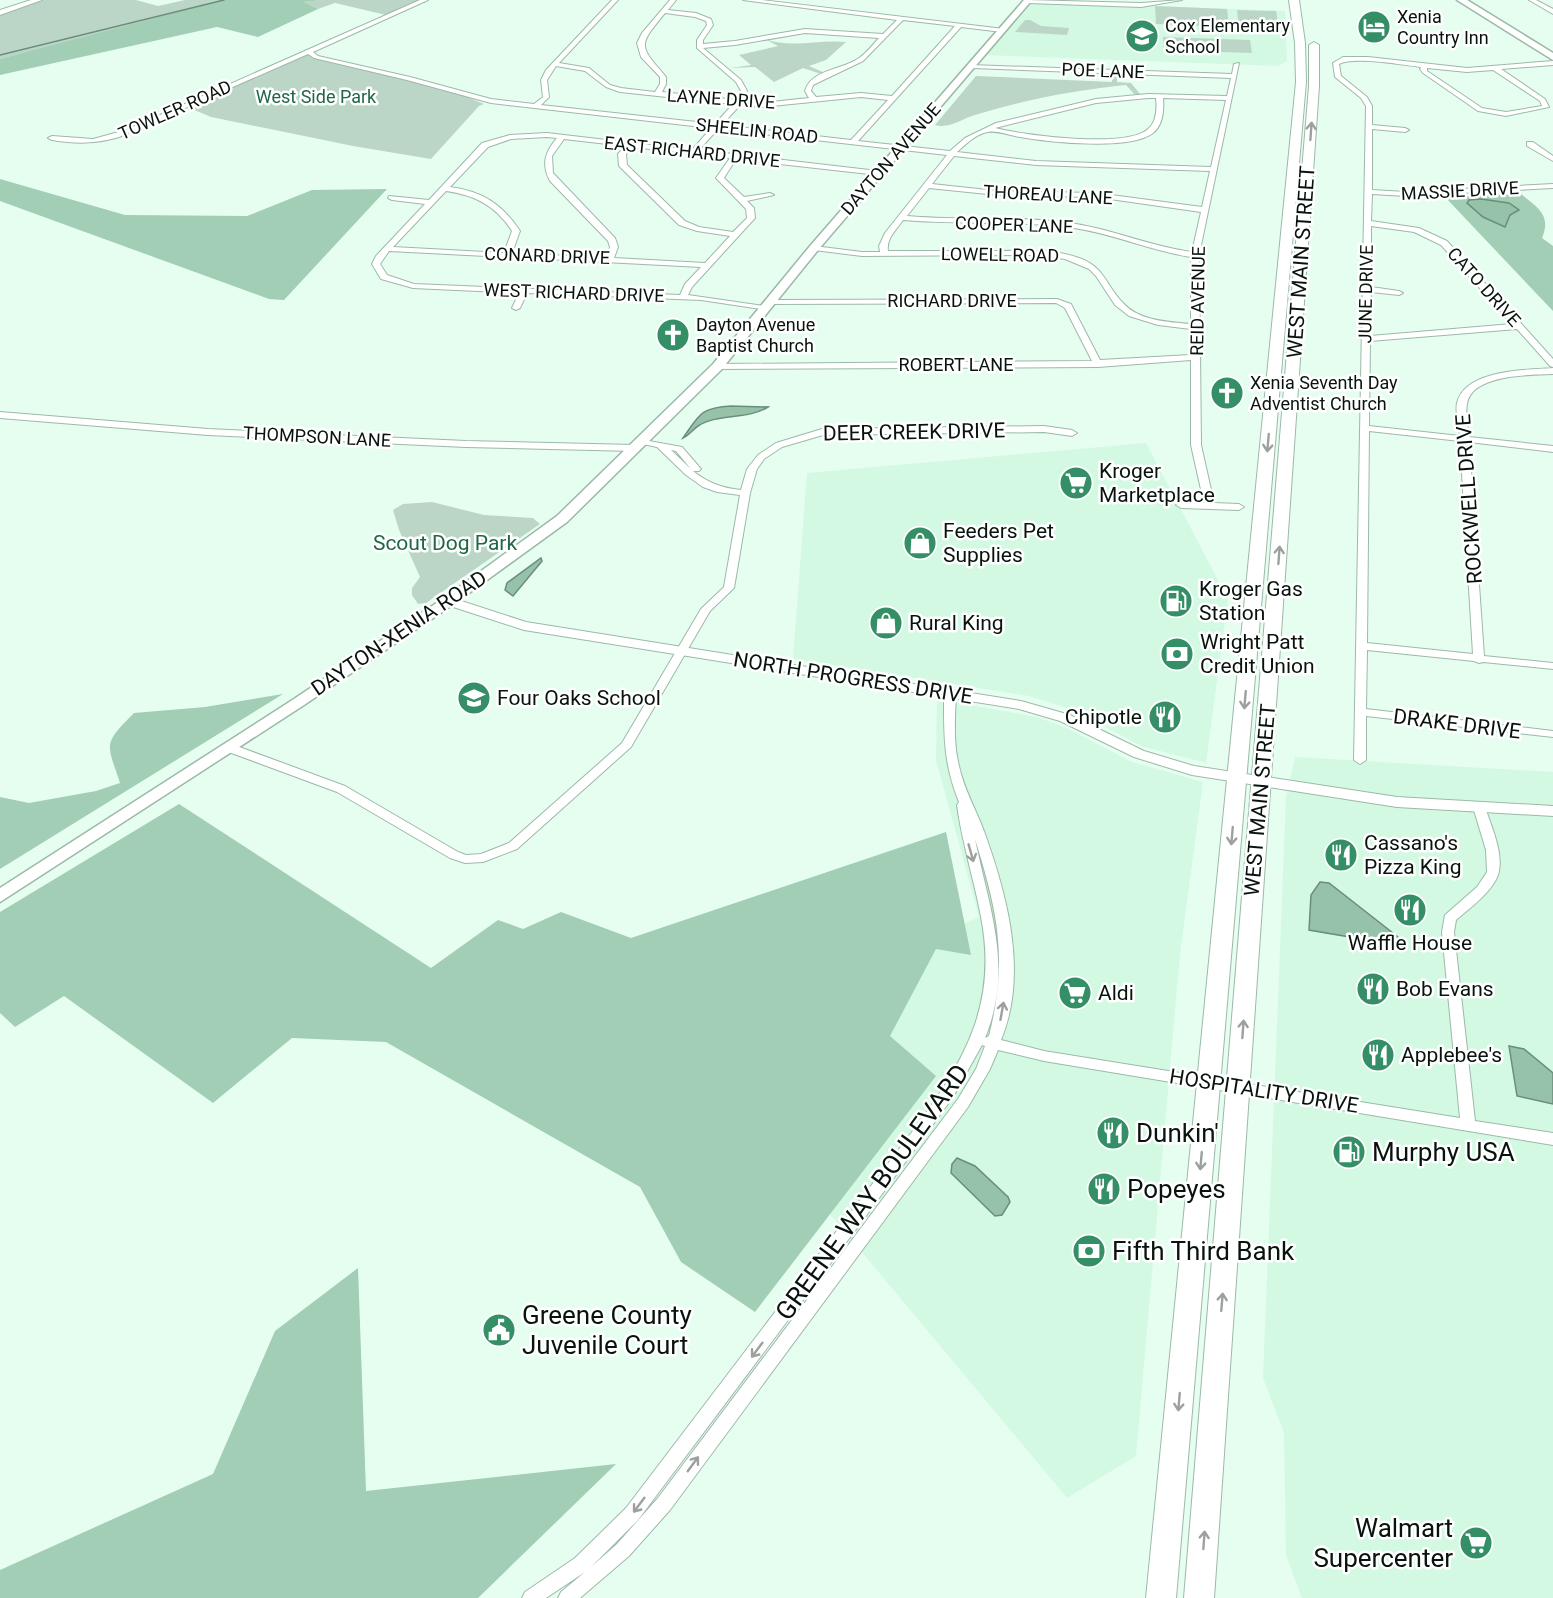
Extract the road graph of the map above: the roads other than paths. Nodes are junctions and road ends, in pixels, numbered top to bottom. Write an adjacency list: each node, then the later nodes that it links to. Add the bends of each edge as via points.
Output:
1 (38, 0): 16 (street)
2 (425, 0): 24 (street, TOWLER ROAD)
3 (615, 0): 27 (street)
4 (673, 0): 13 (street)
5 (746, 0): 11 (street)
6 (1028, 0): 7 (street, via 1141,5); 21 (main road, DAYTON AVENUE)
7 (1178, 0)
8 (1461, 0): 25 (main road)
9 (1532, 0): 15 (street)
10 (1302, 1): 112 (main road, WEST MAIN STREET, one-way to 112, via 1300,82)
11 (776, 3): 14 (street); 17 (street)
12 (866, 4): 17 (street)
13 (664, 11): 23 (street, via 709,20); 33 (street, via 644,33 640,44 644,57 663,77)
14 (766, 11)
15 (1553, 12)
16 (0, 13)
17 (857, 13): 18 (street)
18 (902, 18): 19 (street); 22 (street)
19 (960, 25): 21 (street); 35 (street)
20 (1312, 29): 112 (main road, WEST MAIN STREET, one-way to 20, via 1314,86)
21 (1002, 30): 29 (main road, DAYTON AVENUE)
22 (884, 36): 23 (street, via 805,31); 37 (street, via 857,62 813,81 808,91)
23 (700, 46): 38 (street, via 742,85 744,93)
24 (309, 51): 39 (street, SHEELIN ROAD, via 316,57 477,99); 47 (street, TOWLER ROAD, via 124,136 92,140)
25 (1553, 57)
26 (1553, 63): 31 (street, JUNE DRIVE)
27 (555, 64): 33 (street, LAYNE DRIVE, via 587,69 615,89); 39 (street, via 545,77 546,97)
28 (1237, 64): 32 (street, REID AVENUE)
29 (972, 66): 32 (street, POE LANE); 51 (main road, DAYTON AVENUE)
30 (1425, 66): 31 (street, JUNE DRIVE); 31 (street, via 1425,72 1480,110 1509,113 1547,106 1544,100); 43 (street, JUNE DRIVE, via 1358,58 1336,61 1338,77 1368,102)
31 (1495, 68)
32 (1234, 76): 36 (street, REID AVENUE)
33 (657, 95): 38 (street, LAYNE DRIVE)
34 (1159, 96): 36 (street); 40 (street, via 1111,98); 44 (street, via 1161,104 1154,128 1133,138 1053,138 1005,134)
35 (894, 98): 37 (street, LAYNE DRIVE, via 861,95); 48 (street)
36 (1229, 98): 56 (street, REID AVENUE)
37 (814, 100): 38 (street, LAYNE DRIVE, via 768,105)
38 (737, 103): 42 (street)
39 (536, 106): 42 (street, SHEELIN ROAD)
40 (1072, 106): 41 (street); 44 (street)
41 (1087, 112)
42 (717, 126): 48 (street, SHEELIN ROAD); 52 (street)
43 (1368, 127): 45 (street); 61 (street, JUNE DRIVE)
44 (987, 128): 53 (street)
45 (1405, 130)
46 (562, 137): 50 (street, EAST RICHARD DRIVE); 60 (street, EAST RICHARD DRIVE, via 506,138 480,149); 75 (street, via 549,152 548,170 612,240)
47 (52, 138)
48 (854, 141): 51 (street, SHEELIN ROAD)
49 (1530, 144): 55 (street)
50 (630, 145): 52 (street, EAST RICHARD DRIVE); 69 (street, via 621,158 622,166 679,220 697,229)
51 (901, 146): 53 (street, SHEELIN ROAD); 57 (main road, DAYTON AVENUE)
52 (694, 152): 54 (street, EAST RICHARD DRIVE)
53 (953, 153): 56 (street, SHEELIN ROAD, via 1051,164); 58 (street)
54 (734, 157): 57 (street, EAST RICHARD DRIVE); 64 (street, via 720,178)
55 (1553, 159)
56 (1214, 169): 66 (street, REID AVENUE)
57 (878, 173): 70 (main road, DAYTON AVENUE)
58 (927, 186): 66 (street, THOREAU LANE, via 997,193 1096,195); 67 (street)
59 (1553, 186): 61 (street, MASSIE DRIVE, via 1406,195)
60 (443, 188): 65 (street, EAST RICHARD DRIVE); 73 (street, via 476,193 490,201 516,231)
61 (1368, 192): 68 (street, JUNE DRIVE)
62 (770, 195): 64 (street)
63 (392, 198): 65 (street)
64 (741, 200): 69 (street, via 750,208 751,215)
65 (430, 202): 71 (street, EAST RICHARD DRIVE)
66 (1205, 210): 74 (street, REID AVENUE)
67 (901, 218): 72 (street, via 885,239); 74 (street, COOPER LANE, via 1066,225 1106,232 1158,250)
68 (1367, 223): 77 (street, JUNE DRIVE); 84 (street, CATO DRIVE, via 1405,227 1438,239)
69 (735, 235): 76 (street)
70 (814, 248): 72 (street, LOWELL ROAD); 81 (main road, DAYTON AVENUE)
71 (386, 249): 73 (street, CONARD DRIVE); 78 (street, WEST RICHARD DRIVE, via 376,264 384,277 413,286)
72 (884, 254): 85 (street, LOWELL ROAD, via 1063,255 1096,269 1117,302 1132,314 1159,323)
73 (507, 255): 75 (street, CONARD DRIVE)
74 (1195, 255): 85 (street, REID AVENUE)
75 (610, 259): 76 (street, CONARD DRIVE)
76 (707, 265): 80 (street, via 687,286)
77 (1366, 289): 79 (street); 86 (street, JUNE DRIVE)
78 (524, 291): 80 (street, WEST RICHARD DRIVE); 82 (street)
79 (1399, 293)
80 (683, 297): 81 (street, WEST RICHARD DRIVE)
81 (767, 305): 83 (main road, DAYTON AVENUE); 88 (street, RICHARD DRIVE, via 1057,301 1068,306)
82 (516, 308)
83 (756, 319): 90 (main road, DAYTON-XENIA ROAD)
84 (1519, 326): 86 (street); 89 (street, CATO DRIVE)
85 (1196, 327): 87 (street, REID AVENUE)
86 (1366, 339): 93 (street, JUNE DRIVE)
87 (1196, 357): 88 (street, ROBERT LANE); 99 (street, REID AVENUE, via 1196,445)
88 (1101, 364): 90 (street, ROBERT LANE)
89 (1553, 364)
90 (717, 367): 96 (main road, DAYTON-XENIA ROAD)
91 (1553, 371): 95 (street, ROCKWELL DRIVE, via 1503,376 1474,387 1462,403)
92 (0, 415): 96 (street, THOMPSON LANE, via 178,430 466,444)
93 (1364, 428): 95 (street); 103 (street, JUNE DRIVE)
94 (1072, 433): 98 (street, DEER CREEK DRIVE, via 1044,429 822,432 780,445 761,457 752,469)
95 (1465, 440): 97 (street); 105 (street, ROCKWELL DRIVE)
96 (638, 445): 98 (street, THOMPSON LANE, via 661,446 701,484); 102 (main road, DAYTON-XENIA ROAD, via 552,528)
97 (1553, 449)
98 (745, 493): 104 (street, DEER CREEK DRIVE, via 729,588 706,609)
99 (1209, 504): 100 (street); 101 (street)
100 (1181, 505)
101 (1239, 507)
102 (449, 601): 104 (street, NORTH PROGRESS DRIVE, via 524,626); 110 (main road, DAYTON-XENIA ROAD)
103 (1361, 646): 105 (street); 108 (street, JUNE DRIVE)
104 (682, 651): 107 (street, NORTH PROGRESS DRIVE); 110 (street, DEER CREEK DRIVE, via 621,752 513,846 483,858 454,855 341,789)
105 (1479, 660): 106 (street)
106 (1553, 666)
107 (950, 693): 112 (street, NORTH PROGRESS DRIVE, via 1043,711 1152,759); 113 (street, via 951,757)
108 (1360, 712): 109 (street, DRAKE DRIVE); 111 (street, JUNE DRIVE)
109 (1553, 734)
110 (230, 748): 116 (main road, DAYTON-XENIA ROAD)
111 (1360, 760)
112 (1250, 780): 114 (street, NORTH PROGRESS DRIVE, via 1388,801); 119 (main road, WEST MAIN STREET, one-way to 119); 120 (main road, WEST MAIN STREET, one-way to 112)
113 (962, 795): 117 (street, GREENE WAY BOULEVARD, one-way to 117, via 965,832 987,907 992,947 992,983); 118 (street, GREENE WAY BOULEVARD, one-way to 113, via 1006,986 1005,924 982,843)
114 (1479, 807): 115 (street, NORTH PROGRESS DRIVE); 121 (street, via 1492,850 1493,872 1482,890 1450,918 1448,932)
115 (1553, 811)
116 (0, 896)
117 (977, 1039): 118 (street, HOSPITALITY DRIVE); 123 (street, GREENE WAY BOULEVARD, one-way to 123, via 952,1089 632,1514 581,1564)
118 (993, 1044): 119 (street, HOSPITALITY DRIVE); 124 (street, GREENE WAY BOULEVARD, one-way to 118, via 623,1550 664,1504 963,1103)
119 (1209, 1082): 120 (street, HOSPITALITY DRIVE); 125 (main road, WEST MAIN STREET, one-way to 125)
120 (1239, 1087): 121 (street, HOSPITALITY DRIVE); 126 (main road, WEST MAIN STREET, one-way to 120)
121 (1468, 1124): 122 (street, HOSPITALITY DRIVE)
122 (1553, 1139)
123 (531, 1598)
124 (567, 1598)
125 (1161, 1598)
126 (1199, 1598)

